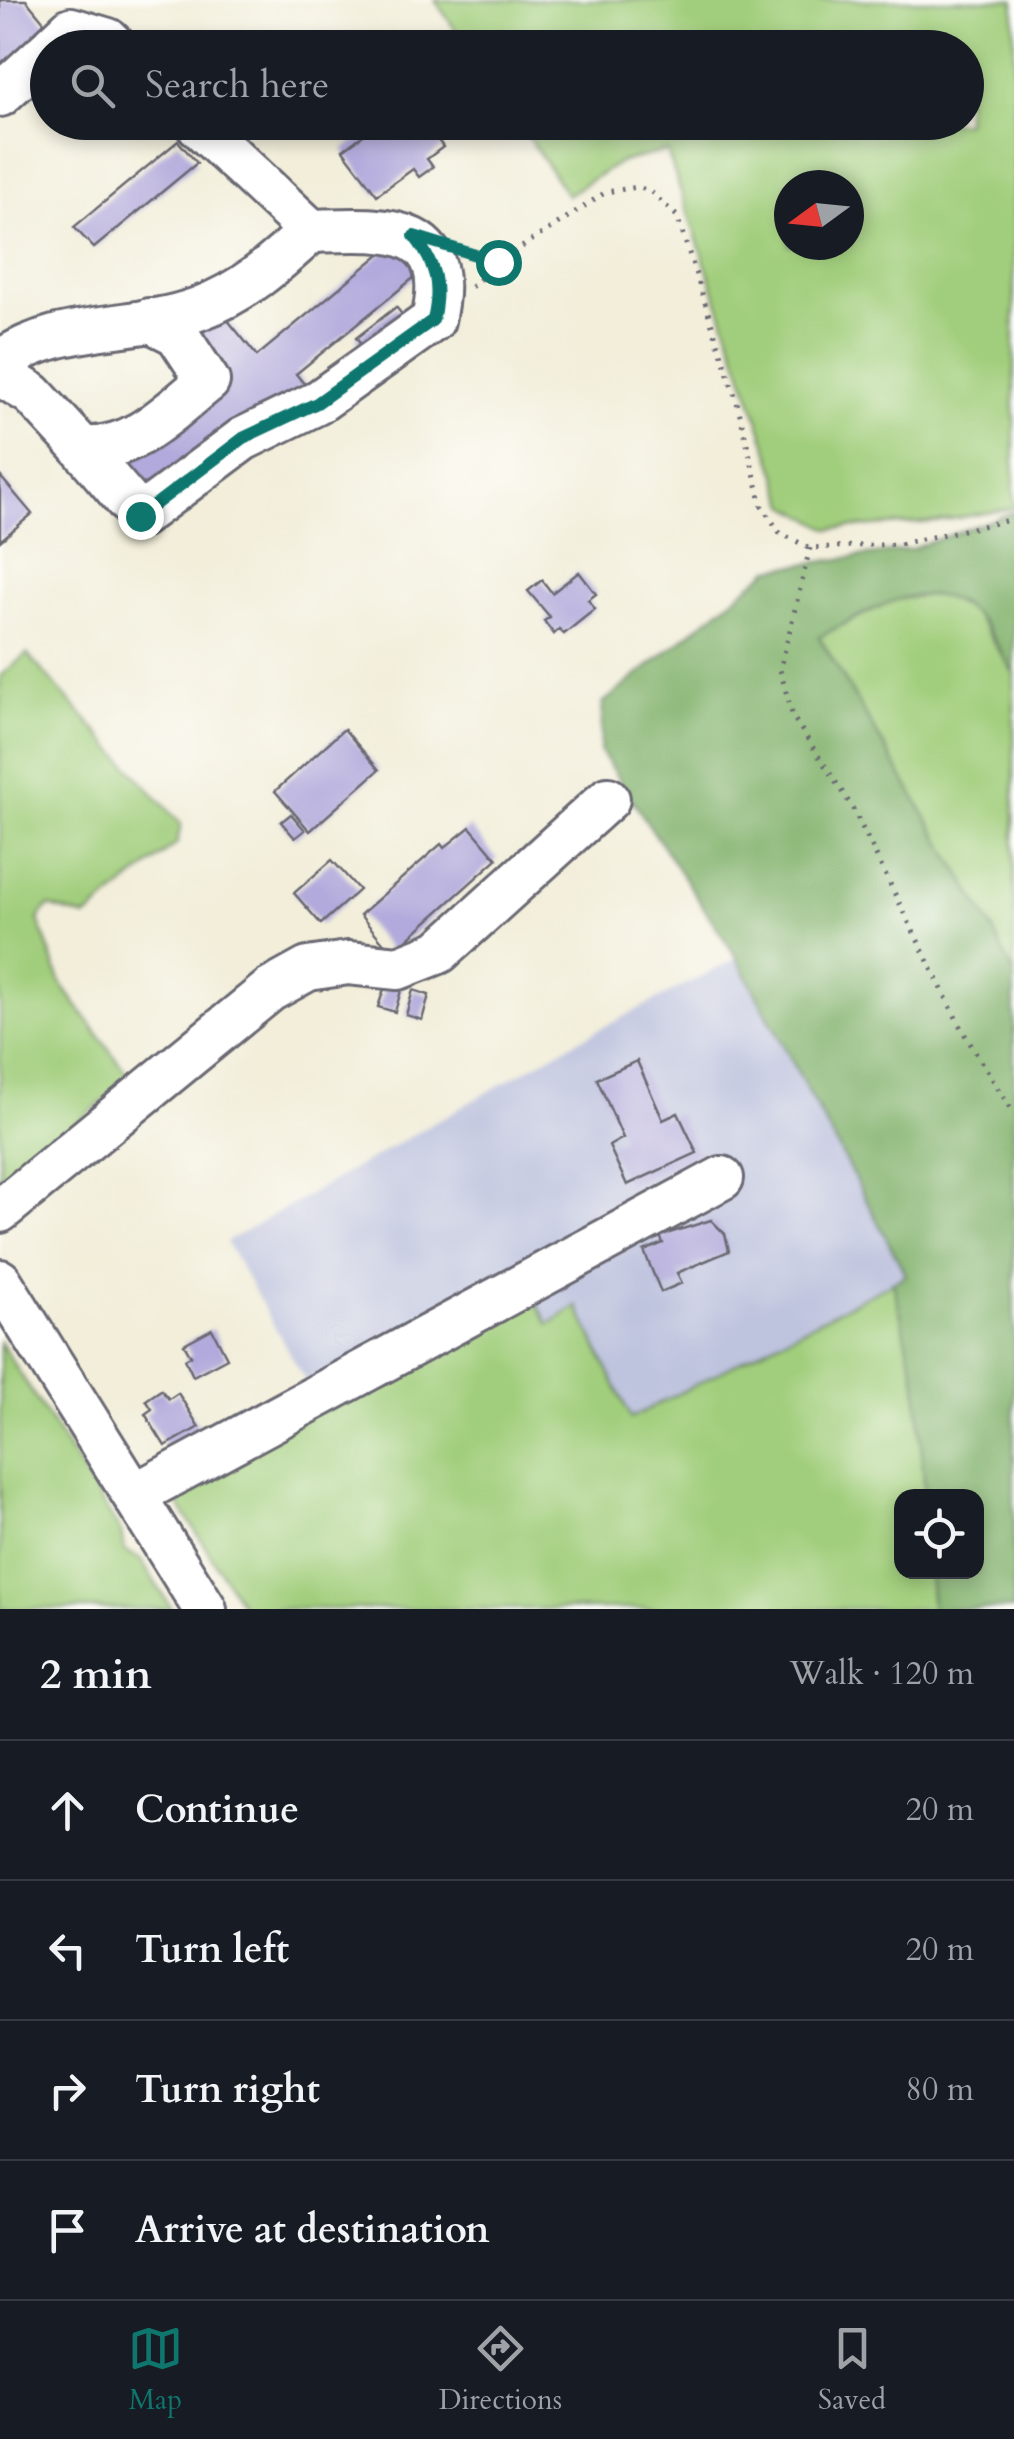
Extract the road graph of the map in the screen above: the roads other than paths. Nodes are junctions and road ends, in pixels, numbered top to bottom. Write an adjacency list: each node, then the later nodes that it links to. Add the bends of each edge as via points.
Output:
1 (30, 63): 2 (street)
2 (0, 95)
3 (214, 140): 4 (street)
4 (310, 231): 5 (street, via 261,277 198,309); 8 (street, via 384,229 414,236 434,261 433,320 317,403 243,438 140,516)
5 (149, 320): 6 (street, via 22,346); 8 (street, via 176,334 208,381 137,438 104,450)
6 (0, 362)
7 (0, 374): 8 (street, via 32,394)
8 (82, 448)
9 (608, 799): 11 (street, via 439,952 398,968 348,963 308,969 270,990)
10 (722, 1178): 13 (street)
11 (0, 1212)
12 (0, 1281): 13 (street)
13 (136, 1494): 14 (street)
14 (206, 1609)

